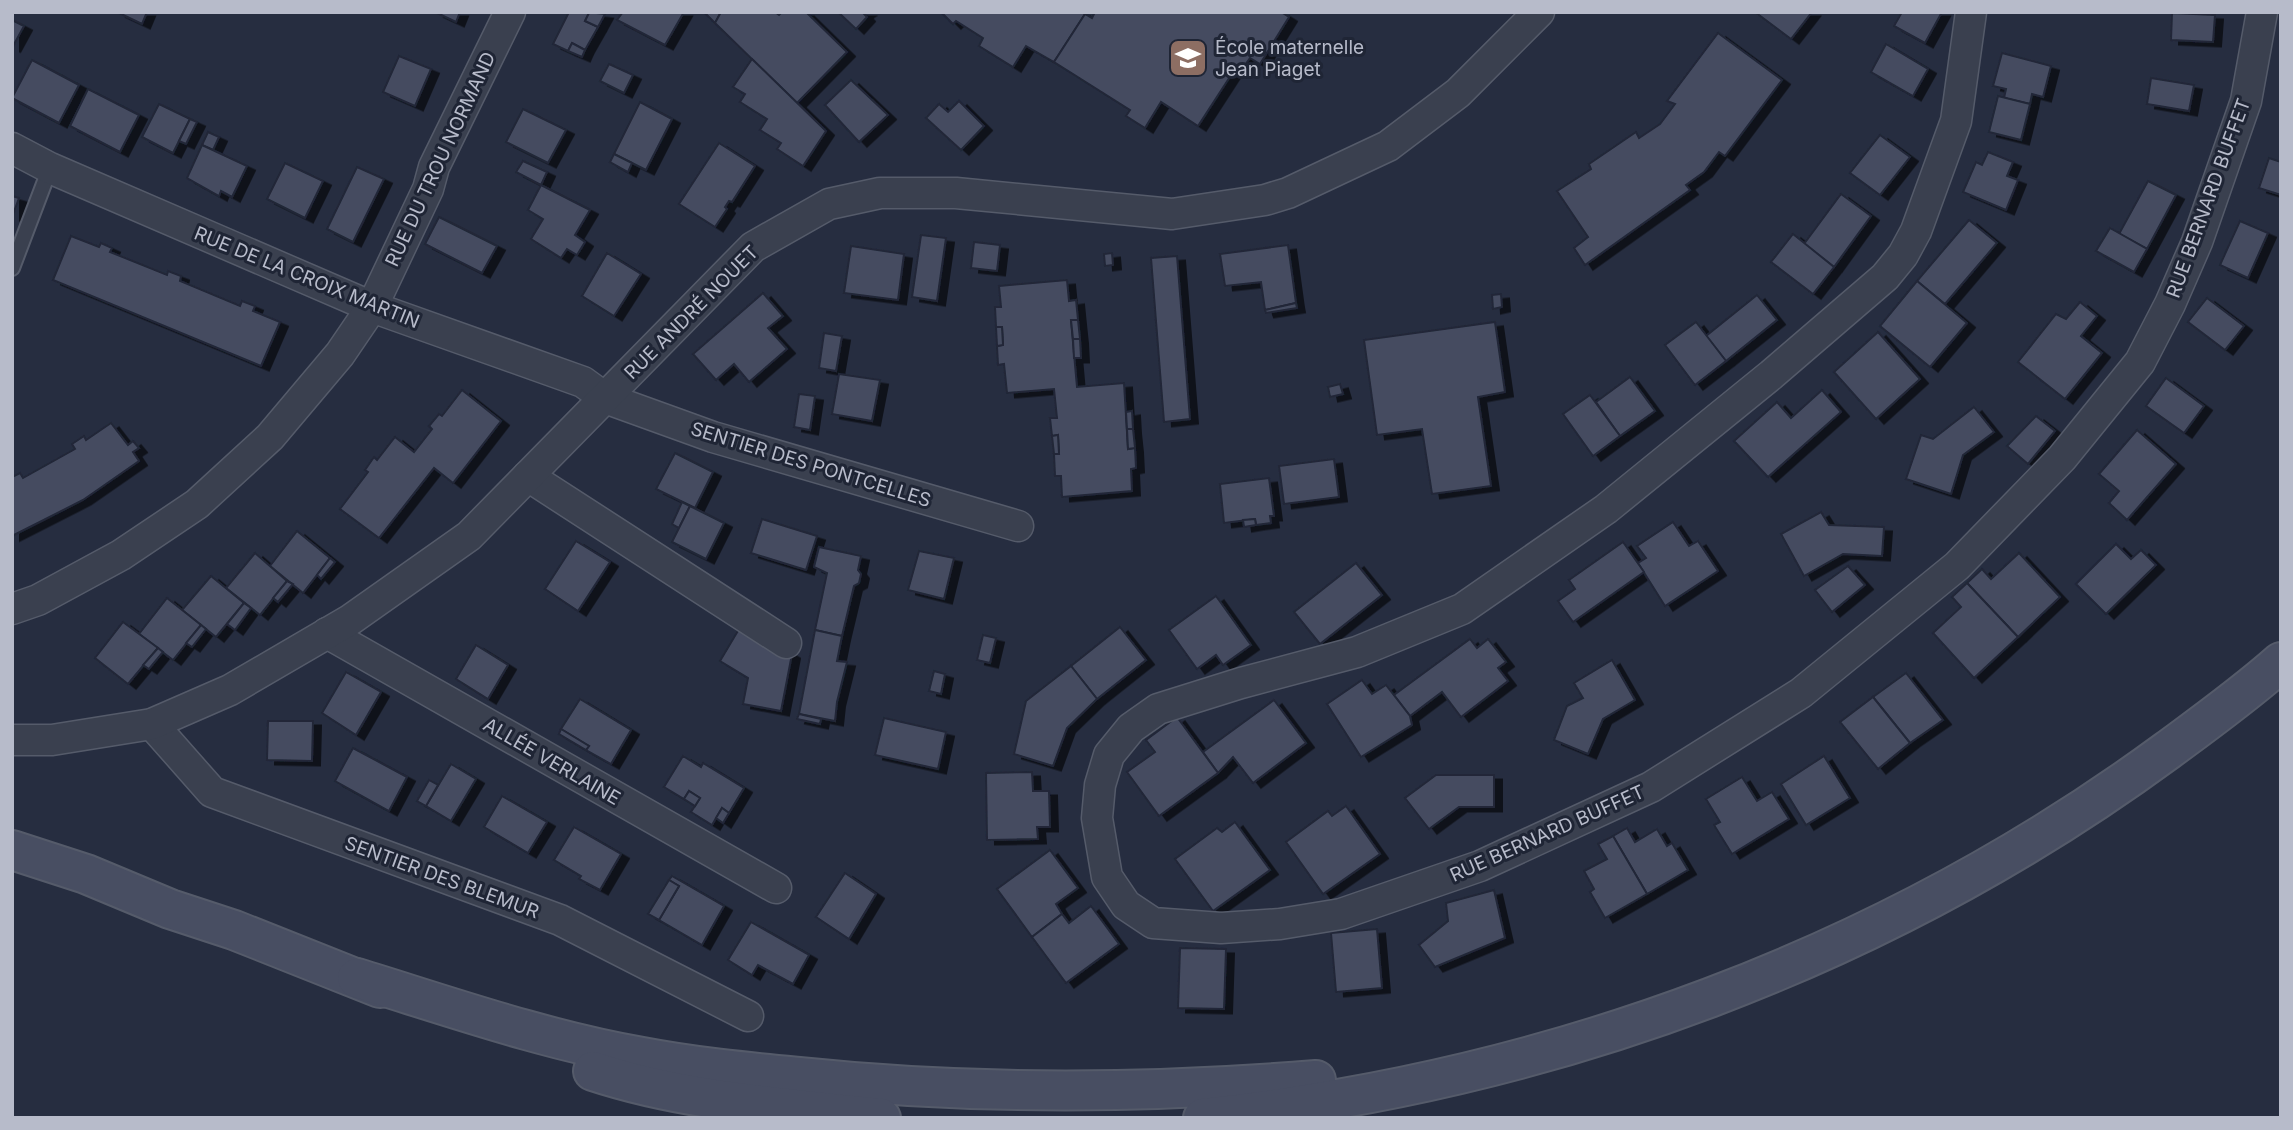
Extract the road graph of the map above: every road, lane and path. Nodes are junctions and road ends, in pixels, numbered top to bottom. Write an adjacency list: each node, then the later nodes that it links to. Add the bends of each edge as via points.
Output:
1 (510, 12): 8 (street, RUE DU TROU NORMAND, via 433,167 428,189)
2 (1539, 12): 9 (street, RUE ANDRÉ NOUET, via 1458,93 1388,146 1265,200 1172,214 956,194 880,193 829,204 753,247)
3 (1971, 12): 4 (street, RUE BERNARD BUFFET, via 1956,121 1916,231 1885,277 1606,509 1462,609 1357,652 1158,709 1131,728 1108,755 1097,818 1107,877 1126,905 1153,923 1221,928 1341,914 1480,866 1651,787 1801,693 1957,566 2062,458 2140,362 2197,242 2246,101)
4 (2262, 12)
5 (12, 148): 6 (street, RUE DE LA CROIX MARTIN)
6 (50, 168): 7 (lane); 8 (street, RUE DE LA CROIX MARTIN)
7 (12, 268)
8 (372, 307): 9 (street, RUE DE LA CROIX MARTIN, via 583,382); 12 (street, RUE DU TROU NORMAND, via 340,354 270,437 197,504 121,555)
9 (605, 398): 10 (street, RUE ANDRÉ NOUET); 11 (street, SENTIER DES PONTCELLES, via 713,437)
10 (528, 476): 13 (street, RUE ANDRÉ NOUET, via 469,536); 14 (street)
11 (1018, 526)
12 (12, 609)
13 (327, 633): 16 (street, RUE ANDRÉ NOUET, via 230,690); 20 (street, ALLÉE VERLAINE)
14 (786, 643)
15 (2281, 662): 23 (main road, via 2123,783 1952,888 1851,939 1729,992 1632,1027)
16 (152, 724): 17 (street, RUE ANDRÉ NOUET, via 52,740); 22 (street, SENTIER DES BLEMUR, via 212,792 561,920)
17 (12, 740)
18 (12, 850): 21 (main road)
19 (12, 874): 21 (main road)
20 (776, 888)
21 (170, 909): 24 (main road, via 357,978 513,1044 606,1075 727,1102)
22 (748, 1016)
23 (1527, 1056): 24 (main road, via 1382,1074 1164,1089 950,1089); 25 (main road, via 1388,1091)
24 (858, 1108)
25 (1203, 1118)

